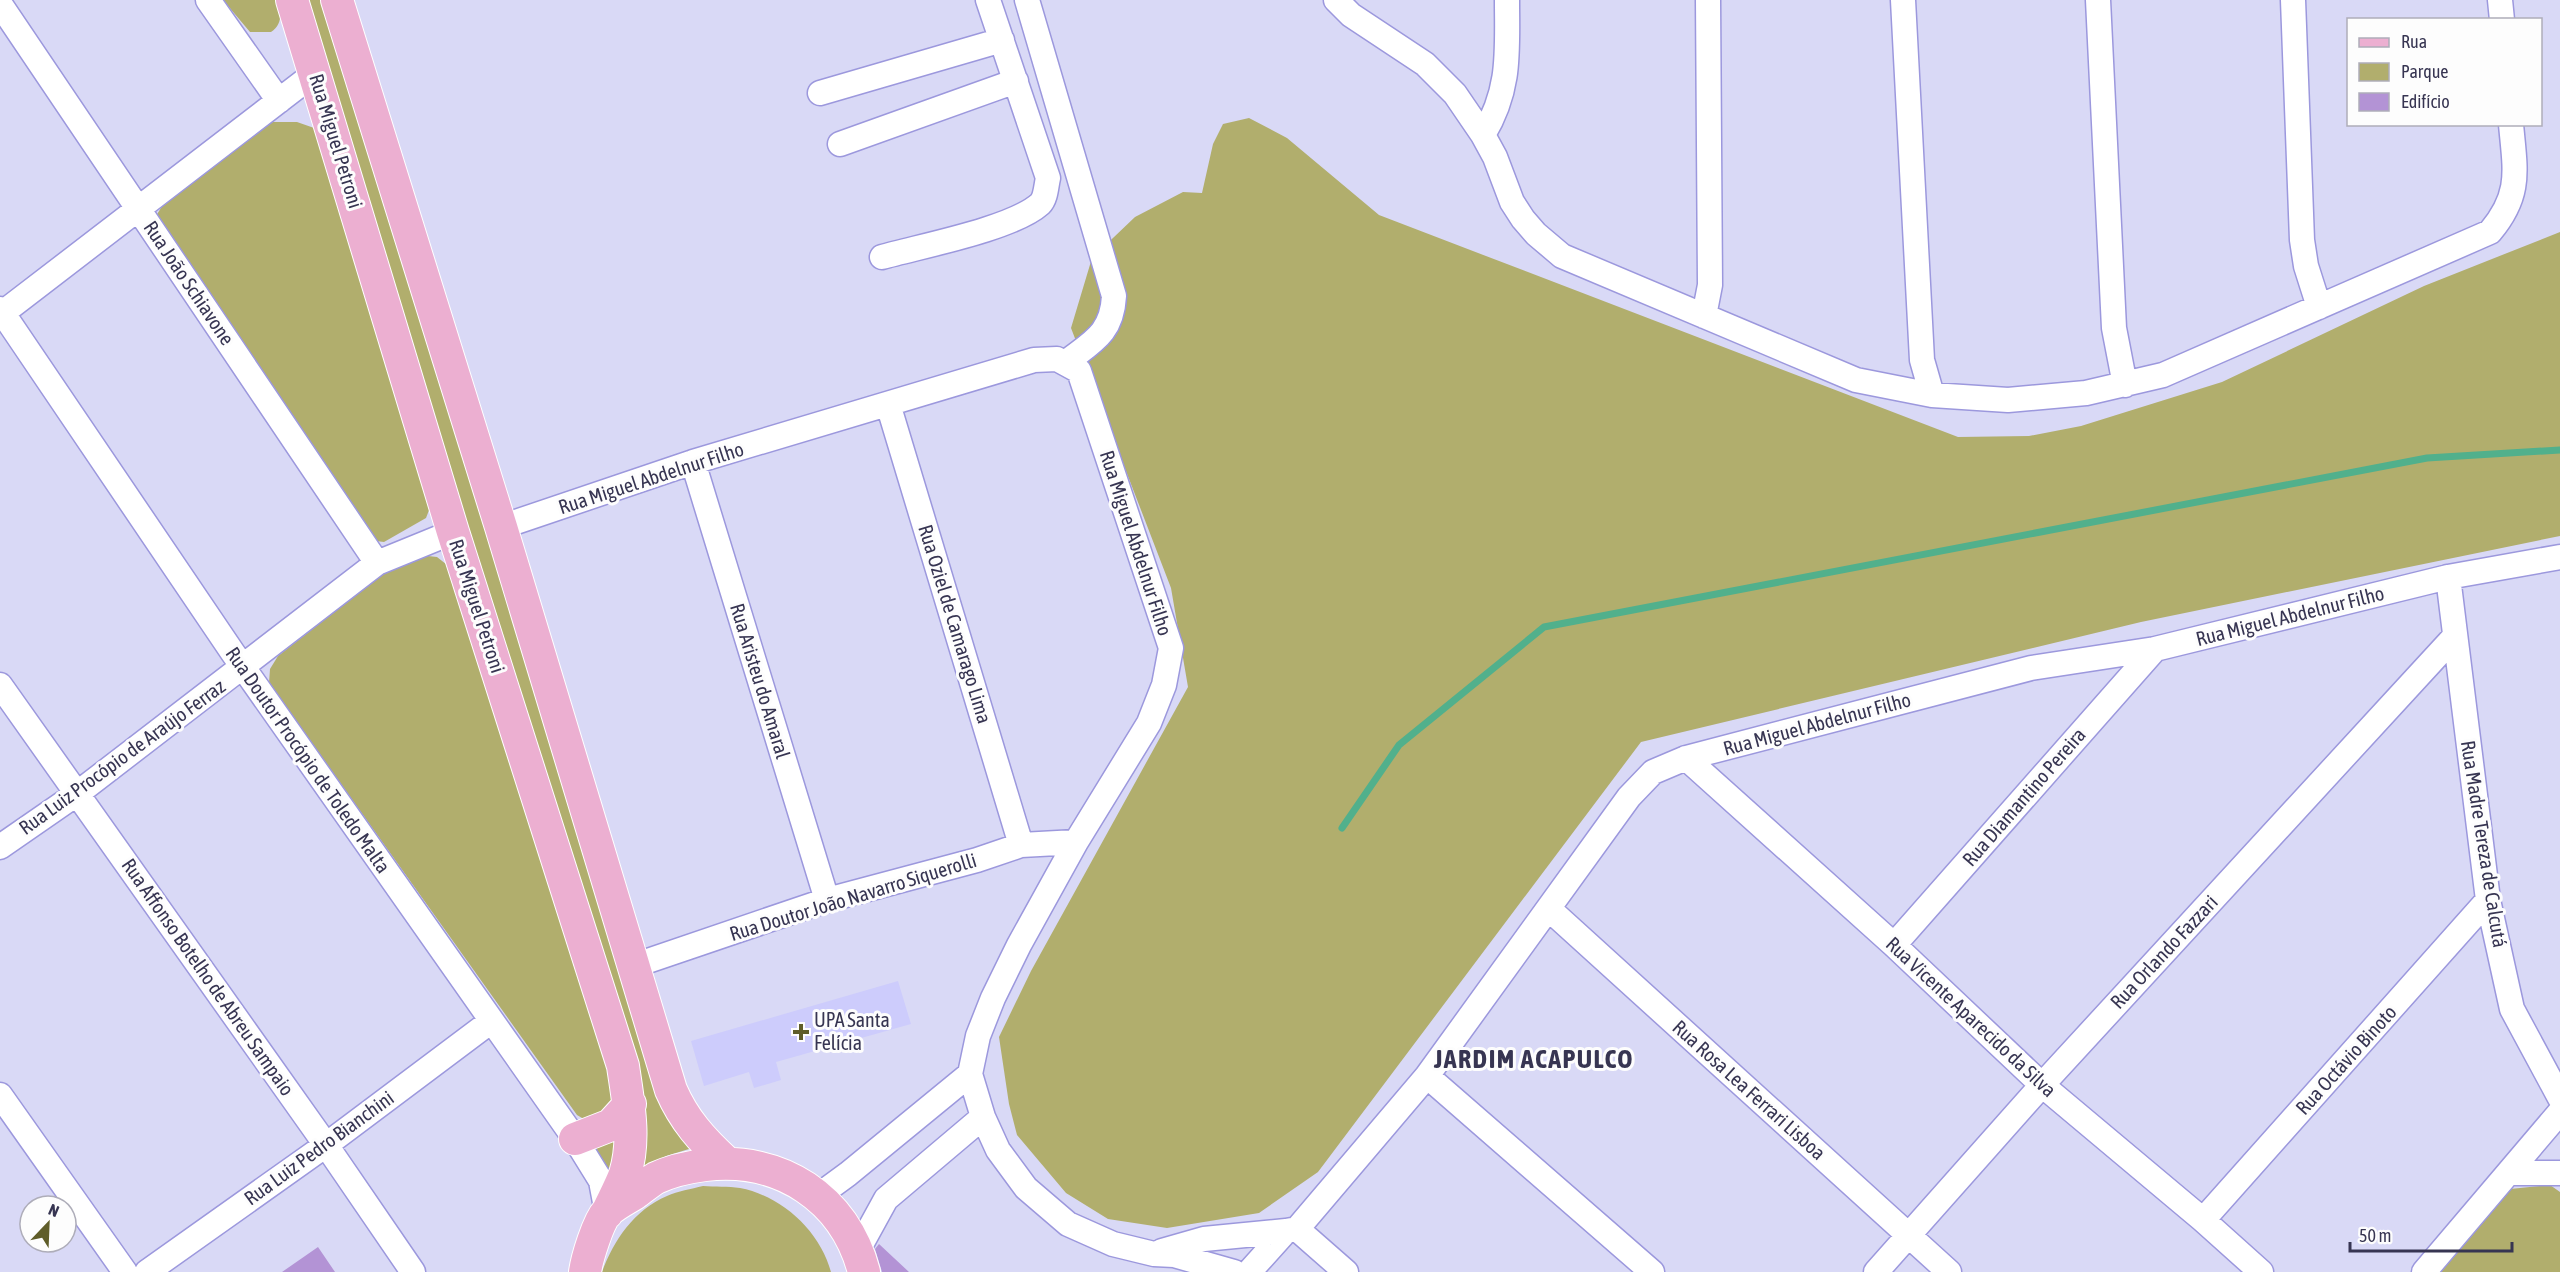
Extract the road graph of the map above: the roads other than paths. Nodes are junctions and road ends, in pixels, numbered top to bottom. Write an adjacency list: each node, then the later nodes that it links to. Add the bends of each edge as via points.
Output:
1 (208, 0): 19 (street)
2 (292, 0): 16 (main road, Rua Miguel Petroni)
3 (337, 0): 33 (main road)
4 (988, 0): 15 (street)
5 (1027, 0): 28 (street, via 1114,296 1108,325)
6 (1336, 0): 21 (street, via 1351,15 1425,64 1455,94)
7 (1507, 0): 21 (street, via 1507,74 1498,107)
8 (1708, 0): 27 (street, via 1710,285)
9 (1903, 0): 30 (street, via 1922,360)
10 (2098, 0): 29 (street, via 2114,328)
11 (2293, 0): 25 (street, via 2302,240)
12 (2500, 0): 14 (street)
13 (0, 4): 23 (street, Rua João Schiavone)
14 (2502, 18)
15 (1002, 40): 17 (street); 18 (street)
16 (315, 73): 19 (street); 34 (main road, Rua Miguel Petroni)
17 (1016, 81): 22 (street); 24 (street, via 1048,178 1041,203 1013,220)
18 (820, 93)
19 (279, 101): 23 (street)
20 (2511, 126): 25 (street, via 2516,178 2506,209 2490,232)
21 (1483, 135): 27 (street, via 1512,202 1548,246 1562,256)
22 (840, 144)
23 (140, 210): 26 (street); 36 (street, Rua João Schiavone)
24 (882, 257)
25 (2319, 307): 29 (street, via 2163,375)
26 (1, 312): 40 (street, Rua Doutor Procópio de Toledo Malta)
27 (1704, 316): 30 (street, via 1856,380)
28 (1065, 363): 31 (street, Rua Miguel Abdelnur Filho, via 1057,359 1034,360); 44 (street, Rua Miguel Abdelnur Filho, via 1079,371 1171,648 1164,685 1149,723)
29 (2125, 385): 30 (street, via 2047,398 1970,399)
30 (1932, 395)
31 (888, 404): 32 (street, Rua Miguel Abdelnur Filho); 45 (street, Rua Oziel de Camarago Lima)
32 (693, 462): 33 (street, Rua Miguel Abdelnur Filho); 47 (street, Rua Aristeu do Amaral)
33 (501, 528): 51 (main road)
34 (453, 532): 36 (street, Rua Luiz Procópio de Araújo Ferraz); 58 (main road, Rua Miguel Petroni, via 622,1066)
35 (2560, 557): 37 (street, Rua Miguel Abdelnur Filho)
36 (377, 564): 40 (street, Rua Luiz Procópio de Araújo Ferraz)
37 (2448, 577): 38 (street, Rua Madre Tereza de Calcutá); 39 (street, Rua Miguel Abdelnur Filho)
38 (2455, 636): 48 (street, Rua Madre Tereza de Calcutá); 55 (street, Rua Orlando Fazzari)
39 (2155, 649): 42 (street, Rua Miguel Abdelnur Filho, via 2031,669); 50 (street, Rua Diamantino Pereira)
40 (243, 668): 43 (street, Rua Luiz Procópio de Araújo Ferraz); 52 (street, Rua Doutor Procópio de Toledo Malta)
41 (0, 685): 43 (street, Rua Affonso Botelho de Abreu Sampaio)
42 (1686, 758): 49 (street, Rua Miguel Abdelnur Filho, via 1653,772 1629,797); 50 (street, Rua Vicente Aparecido da Silva)
43 (78, 793): 46 (street, Rua Luiz Procópio de Araújo Ferraz); 62 (street, Rua Affonso Botelho de Abreu Sampaio)
44 (1076, 842): 45 (street, Rua Doutor João Navarro Siquerolli); 53 (street, Rua Miguel Abdelnur Filho, via 993,998 978,1036)
45 (1021, 845): 47 (street, Rua Doutor João Navarro Siquerolli)
46 (0, 847)
47 (827, 900): 51 (street, Rua Doutor João Navarro Siquerolli)
48 (2488, 900): 57 (street, Rua Madre Tereza de Calcutá, via 2512,1009); 68 (street, Rua Octávio Binoto)
49 (1548, 909): 54 (street, Rua Miguel Abdelnur Filho); 70 (street, Rua Rosa Lea Ferrari Lisboa)
50 (1894, 945): 55 (street, Rua Vicente Aparecido da Silva)
51 (633, 966): 63 (main road, via 681,1113)
52 (490, 1022): 61 (street, Rua Doutor Procópio de Toledo Malta); 62 (street, Rua Luiz Pedro Bianchini)
53 (970, 1074): 60 (street, Rua Miguel Abdelnur Filho); 66 (street)
54 (1427, 1076): 69 (street, Rua Miguel Abdelnur Filho); 80 (street)
55 (2042, 1084): 68 (street, Rua Vicente Aparecido da Silva); 70 (street, Rua Orlando Fazzari)
56 (0, 1095): 73 (street)
57 (2560, 1098)
58 (630, 1104): 61 (main road, via 611,1125); 67 (main road, Rua Miguel Petroni, via 625,1173)
59 (2560, 1112): 64 (street)
60 (983, 1117): 71 (street, Rua Miguel Abdelnur Filho, via 998,1150 1026,1188 1068,1224 1113,1244); 72 (street, via 885,1199)
61 (575, 1139): 67 (street, Rua Doutor Procópio de Toledo Malta, via 601,1181)
62 (326, 1145): 74 (street, Rua Luiz Pedro Bianchini); 75 (street, Rua Affonso Botelho de Abreu Sampaio)
63 (726, 1162): 66 (main road, via 785,1175); 67 (main road, via 691,1167 657,1178)
64 (2510, 1173): 65 (street); 84 (street)
65 (2560, 1173)
66 (818, 1196): 72 (main road, via 841,1220)
67 (607, 1213): 76 (main road, Rua Miguel Petroni)
68 (2203, 1220): 83 (street, Rua Vicente Aparecido da Silva)
69 (1292, 1230): 71 (street, via 1204,1239); 78 (street, Rua Miguel Abdelnur Filho); 79 (street)
70 (1909, 1235): 81 (street, Rua Orlando Fazzari); 82 (street, Rua Rosa Lea Ferrari Lisboa)
71 (1172, 1260): 77 (street, Rua Miguel Abdelnur Filho)
72 (861, 1261)
73 (125, 1272)
74 (147, 1272)
75 (413, 1272)
76 (585, 1272)
77 (1234, 1272)
78 (1249, 1272)
79 (1346, 1272)
80 (1652, 1272)
81 (1876, 1272)
82 (1949, 1272)
83 (2261, 1272)
84 (2424, 1272)

